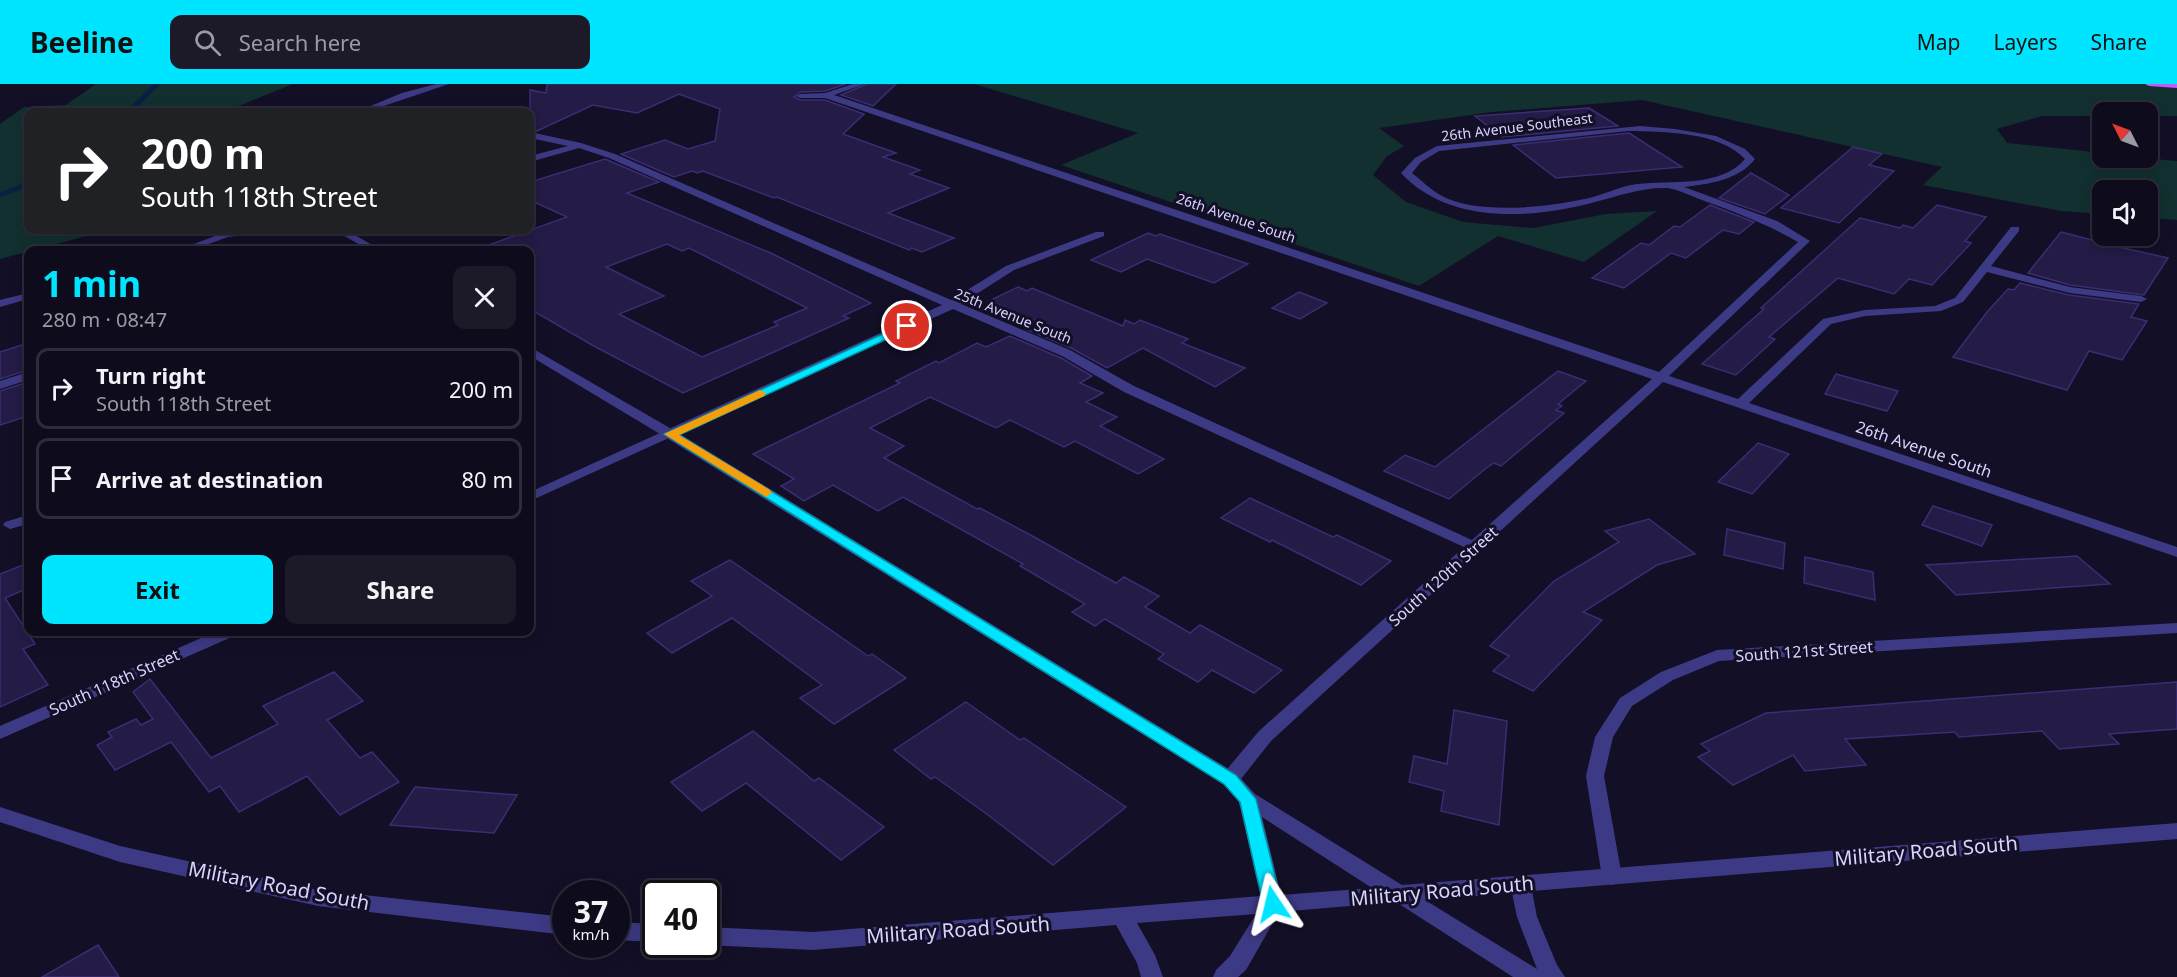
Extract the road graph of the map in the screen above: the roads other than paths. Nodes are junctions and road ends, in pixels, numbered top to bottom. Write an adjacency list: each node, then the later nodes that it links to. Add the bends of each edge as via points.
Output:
1 (445, 84): 7 (street)
2 (861, 84): 5 (street)
3 (2149, 84): 4 (main road)
4 (2177, 86)
5 (825, 95): 6 (street, 26th Avenue South); 27 (street, 26th Avenue South)
6 (800, 96)
7 (370, 108)
8 (534, 136): 9 (street, 25th Avenue South)
9 (578, 145): 10 (street); 24 (street, 25th Avenue South, via 612,156)
10 (534, 158)
11 (1670, 185): 11 (street, 26th Avenue Southeast, via 1635,187 1592,200 1506,211 1457,205 1437,197 1406,173 1437,149 1629,128 1654,128 1712,139 1731,144 1750,159 1747,165 1715,179); 27 (street, via 1773,223 1805,241)
12 (2015, 229): 20 (street)
13 (229, 234): 17 (street)
14 (237, 234): 17 (street)
15 (346, 234): 19 (street)
16 (1100, 234): 24 (street, via 1010,268)
17 (225, 236): 18 (street)
18 (195, 246)
19 (369, 246)
20 (1984, 268): 22 (street, via 2070,290); 29 (street, via 1959,300 1947,306 1858,314 1827,321)
21 (24, 297): 23 (street)
22 (2141, 299)
23 (0, 304)
24 (950, 306): 30 (street); 34 (street, 25th Avenue South, via 1066,353 1129,389)
25 (534, 353): 30 (street)
26 (24, 377): 28 (street)
27 (1661, 377): 29 (street, 26th Avenue South); 34 (street, South 120th Street)
28 (1, 385)
29 (1741, 404): 35 (street, 26th Avenue South)
30 (670, 434): 31 (street); 39 (street)
31 (534, 495)
32 (24, 520): 33 (street)
33 (10, 525)
34 (1475, 547): 39 (street, South 120th Street, via 1265,736)
35 (2177, 552)
36 (2177, 628): 43 (street, South 121st Street, via 1717,656 1667,676 1626,702 1604,737 1595,776)
37 (219, 636): 38 (street, South 118th Street)
38 (0, 733)
39 (1230, 779): 40 (street)
40 (1248, 799): 45 (street); 46 (street)
41 (0, 814): 48 (street, Military Road South, via 120,854 318,898)
42 (2177, 831): 43 (street, Military Road South)
43 (1612, 877): 44 (street, Military Road South)
44 (1520, 884): 45 (street, Military Road South); 53 (street, via 1527,917)
45 (1399, 894): 46 (street, Military Road South); 52 (street)
46 (1273, 904): 47 (street, Military Road South); 51 (street, via 1238,963)
47 (1122, 917): 49 (street, Military Road South, via 813,941); 50 (street)
48 (552, 924)
49 (720, 937)
50 (1152, 977)
51 (1224, 977)
52 (1531, 977)
53 (1554, 977)

